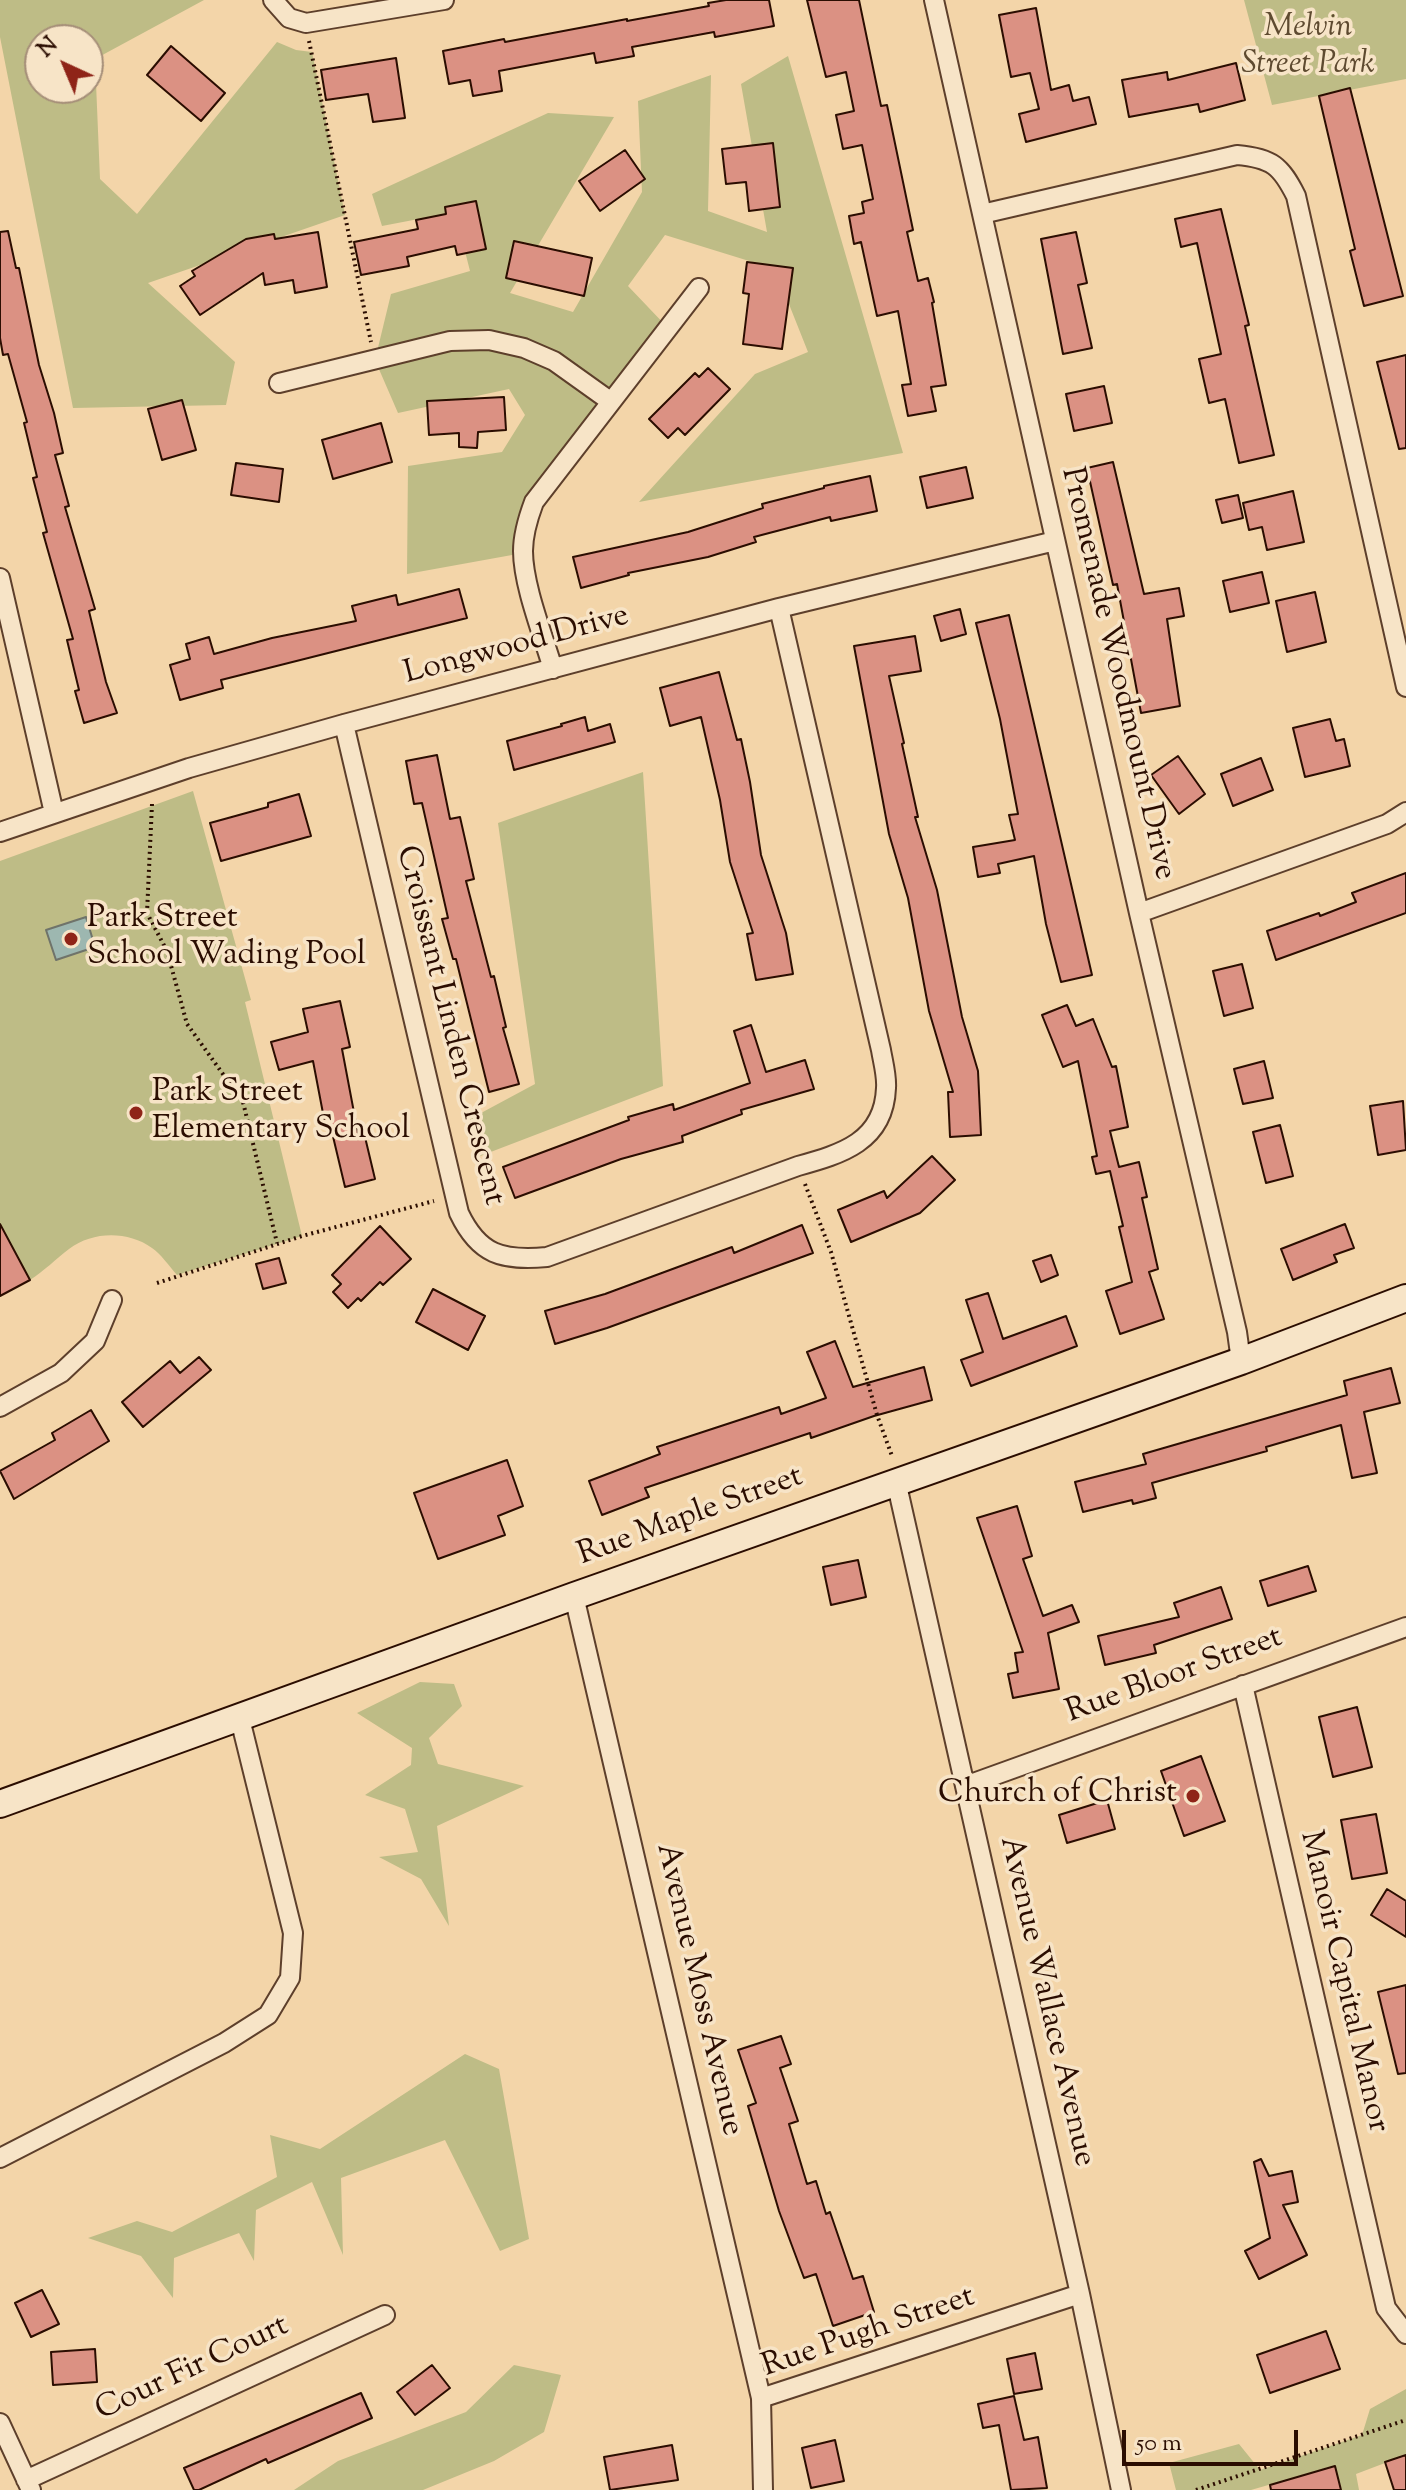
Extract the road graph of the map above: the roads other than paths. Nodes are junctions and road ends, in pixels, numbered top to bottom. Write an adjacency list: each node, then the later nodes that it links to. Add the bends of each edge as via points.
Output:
1 (273, 0): 2 (street, via 289,18 306,23)
2 (444, 0)
3 (934, 0): 4 (street, Promenade Woodmount Drive)
4 (982, 214): 8 (street, Promenade Woodmount Drive); 12 (street, via 1237,155 1262,157 1284,172 1296,196)
5 (699, 288): 7 (street)
6 (279, 383): 7 (street, via 450,341 489,340 554,361)
7 (610, 401): 11 (street, via 534,502 525,527 527,579)
8 (1055, 541): 10 (street, Longwood Drive); 17 (street, Promenade Woodmount Drive)
9 (0, 578): 15 (street)
10 (779, 608): 11 (street, Longwood Drive); 13 (street, Croissant Linden Crescent, via 881,1050 886,1089 879,1119 861,1143 833,1156 547,1257 497,1256 468,1232 459,1213)
11 (553, 669): 13 (street, Longwood Drive)
12 (1406, 687)
13 (344, 724): 15 (street, Longwood Drive)
14 (1406, 812): 17 (street, via 1387,824)
15 (54, 813): 16 (street, Longwood Drive)
16 (0, 832)
17 (1139, 913): 20 (street, Promenade Woodmount Drive)
18 (1406, 1298): 20 (street, Rue Maple Street)
19 (112, 1300): 21 (street, via 95,1341 61,1373)
20 (1241, 1361): 22 (street, Rue Maple Street)
21 (0, 1407)
22 (894, 1468): 23 (street, Rue Maple Street); 27 (street, Avenue Wallace Avenue)
23 (574, 1596): 26 (street, Rue Maple Street); 33 (street, Avenue Moss Avenue)
24 (1406, 1627): 25 (street, Rue Bloor Street)
25 (1243, 1685): 27 (street, Rue Bloor Street); 32 (street, Manoir Capital Manor, via 1386,2308)
26 (240, 1719): 28 (street, Rue Maple Street); 29 (street, via 293,1933 290,1978 268,2015 224,2043)
27 (965, 1786): 30 (street, Avenue Wallace Avenue)
28 (0, 1804)
29 (0, 2158)
30 (1080, 2294): 33 (street, Rue Pugh Street); 37 (street, Avenue Wallace Avenue)
31 (385, 2315): 35 (street, Cour Fir Court)
32 (1406, 2334)
33 (761, 2398): 36 (street, Rue Pugh Street)
34 (0, 2423): 35 (street)
35 (29, 2485)
36 (763, 2490)
37 (1121, 2490)

